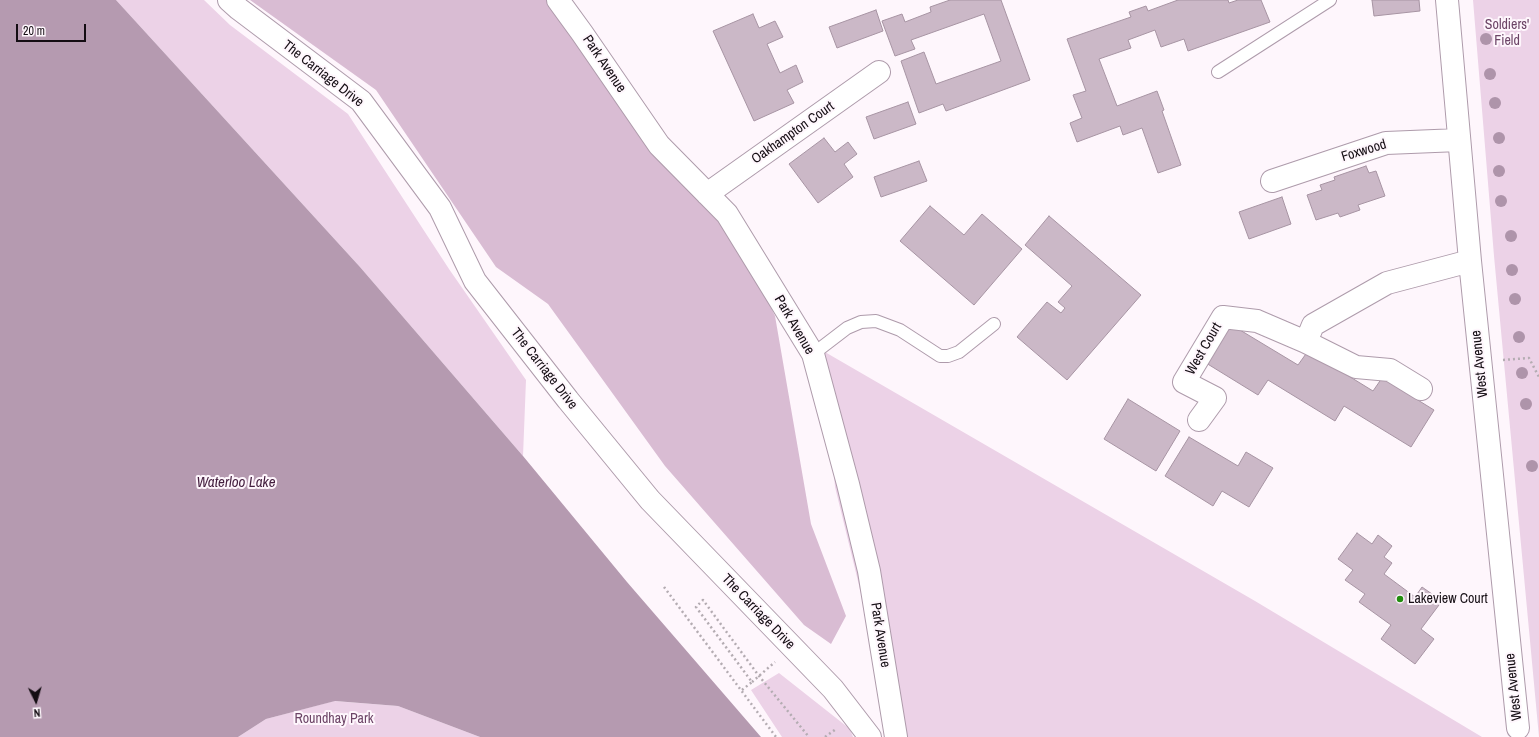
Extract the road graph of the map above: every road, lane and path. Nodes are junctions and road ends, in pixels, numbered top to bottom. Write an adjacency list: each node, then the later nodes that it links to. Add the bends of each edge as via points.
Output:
1 (230, 0): 19 (street, The Carriage Drive, via 238,9 361,101 440,208 475,281 568,400 650,500)
2 (558, 0): 9 (street, Park Avenue, via 659,145)
3 (1330, 0): 6 (lane)
4 (1448, 0): 7 (street, West Avenue)
5 (879, 72): 9 (street, Oakhampton Court)
6 (1218, 72)
7 (1459, 140): 8 (street, Foxwood, via 1386,143); 10 (street, West Avenue)
8 (1272, 181)
9 (707, 194): 13 (street, Park Avenue, via 727,214)
10 (1470, 261): 12 (street, via 1387,283 1313,325); 14 (street, West Avenue)
11 (994, 324): 13 (lane, via 959,352 948,356 940,356 900,330 876,321 862,322 847,328)
12 (1306, 342): 16 (street, West Court, via 1356,367 1390,370); 17 (street, West Court, via 1257,321 1223,317 1184,382 1214,398)
13 (813, 354): 27 (street, Park Avenue, via 869,571)
14 (1480, 362): 15 (path, via 1529,358); 23 (street, West Avenue)
15 (1539, 377)
16 (1421, 389)
17 (1199, 420)
18 (664, 587): 22 (path)
19 (790, 646): 20 (path); 26 (street, The Carriage Drive, via 833,689)
20 (759, 676): 21 (path); 21 (path, via 703,600 696,607); 25 (path)
21 (752, 682): 22 (path)
22 (742, 690): 24 (path)
23 (1518, 728)
24 (776, 737)
25 (809, 737)
26 (870, 737)
27 (896, 737)

